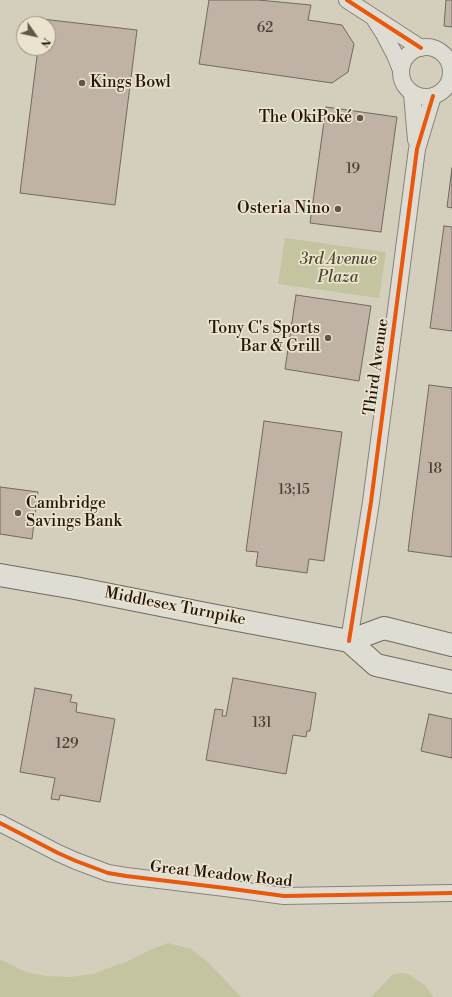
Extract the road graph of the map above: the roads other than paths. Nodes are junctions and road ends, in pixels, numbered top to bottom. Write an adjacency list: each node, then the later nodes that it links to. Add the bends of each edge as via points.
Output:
1 (347, 0): 2 (street)
2 (372, 16): 3 (street); 5 (street, via 384,34)
3 (421, 48): 4 (street, via 435,49); 5 (street, via 407,55)
4 (449, 58): 6 (street)
5 (401, 70): 7 (street, via 403,83)
6 (450, 82): 8 (street, via 440,94)
7 (412, 94): 8 (street, via 426,98); 9 (street, Third Avenue)
8 (433, 96): 9 (street, Third Avenue)
9 (417, 149): 11 (street, Third Avenue, via 372,495)
10 (0, 575): 11 (main road, Middlesex Turnpike)
11 (349, 641): 12 (main road, via 384,628); 13 (main road, via 376,665)
12 (452, 645)
13 (452, 682)
14 (0, 823): 15 (street, Great Meadow Road, via 76,861 108,873 126,876 284,896)
15 (452, 893)

